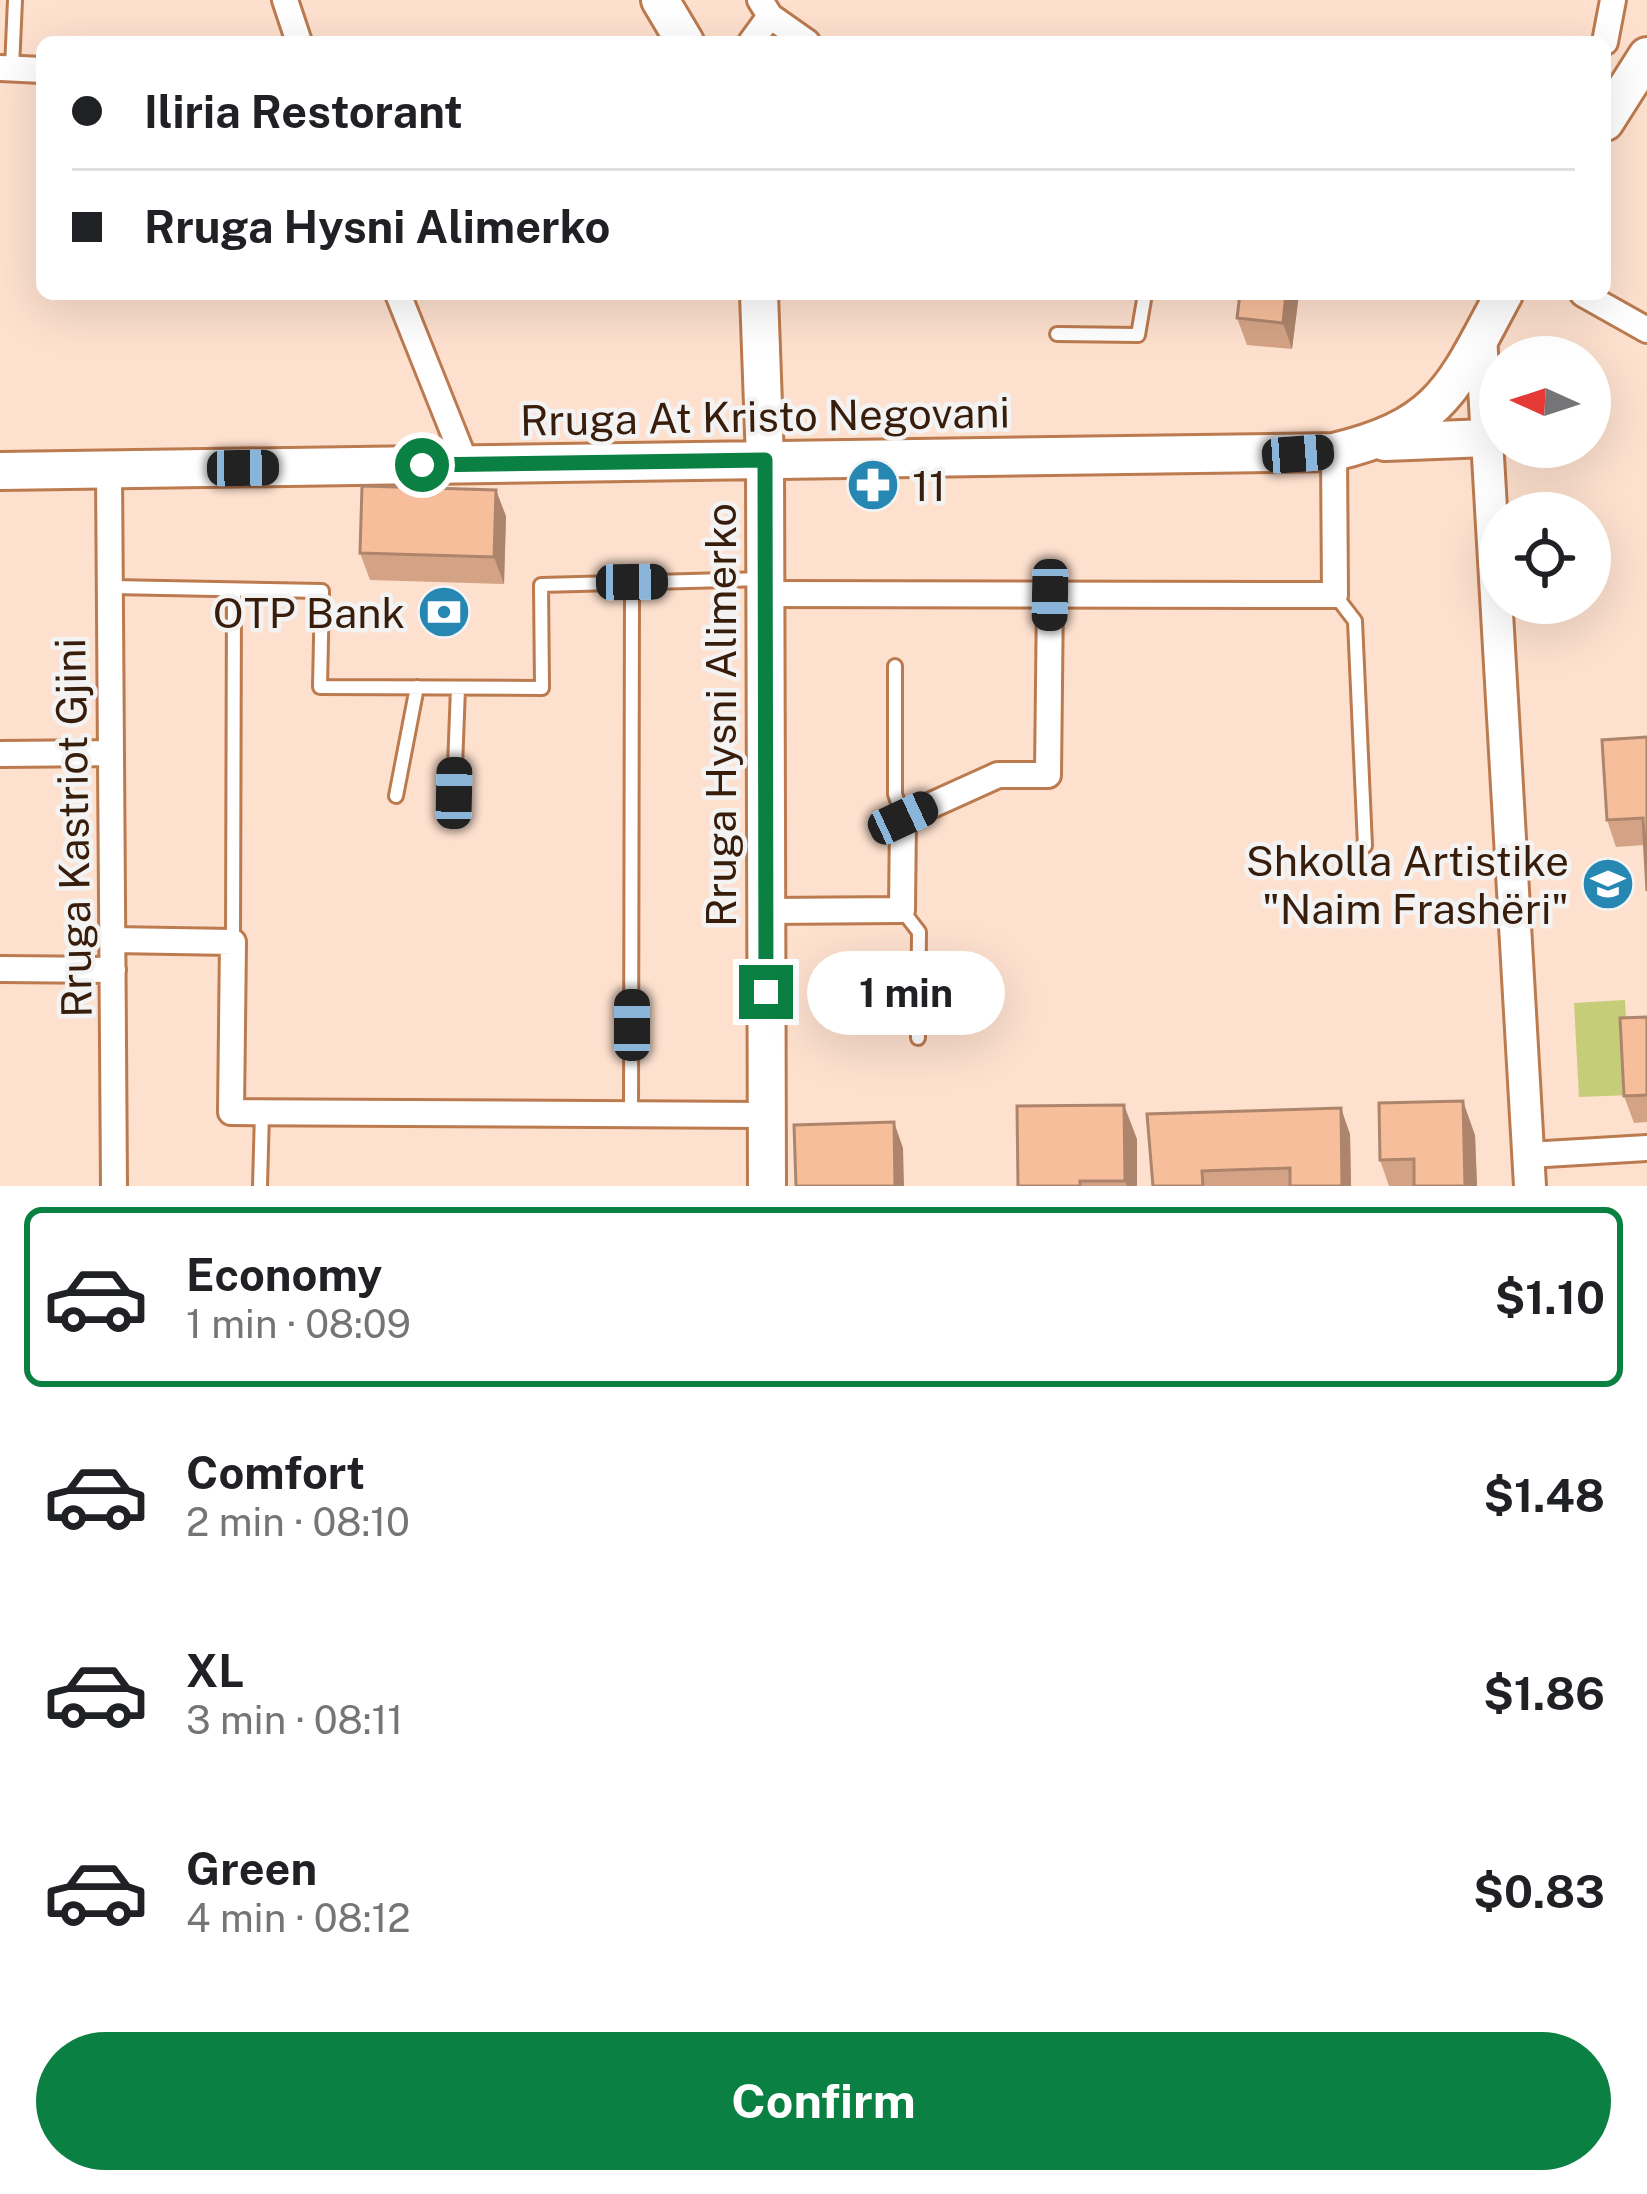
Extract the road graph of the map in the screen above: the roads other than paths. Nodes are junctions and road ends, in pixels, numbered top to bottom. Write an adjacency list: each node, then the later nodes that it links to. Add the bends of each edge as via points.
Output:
1 (15, 0): 11 (lane)
2 (285, 0): 6 (street)
3 (661, 0): 7 (main road)
4 (1612, 0): 10 (street)
5 (765, 8): 8 (street); 9 (street)
6 (297, 36)
7 (682, 36)
8 (753, 36)
9 (800, 36)
10 (1606, 36)
11 (6, 69): 12 (street)
12 (36, 70)
13 (1643, 75): 14 (main road)
14 (1611, 115)
15 (400, 300): 27 (street)
16 (759, 300): 26 (main road, Rruga Hysni Alimerko)
17 (1144, 300): 22 (lane, via 1138,335)
18 (1492, 300): 23 (street, Rruga At Kristo Negovani)
19 (1501, 300): 23 (main road, Rruga At Kristo Negovani)
20 (1593, 300): 21 (street)
21 (1647, 329)
22 (1057, 334)
23 (1481, 335): 25 (main road, Rruga At Kristo Negovani, via 1431,410)
24 (1479, 438): 25 (main road)
25 (1352, 447): 26 (main road, Rruga At Kristo Negovani); 36 (street)
26 (765, 460): 27 (main road, Rruga At Kristo Negovani); 33 (main road, Rruga Hysni Alimerko)
27 (466, 464): 29 (main road, Rruga At Kristo Negovani)
28 (1489, 468): 57 (street)
29 (110, 470): 30 (main road, Rruga At Kristo Negovani); 32 (street, Rruga Kastriot Gjini)
30 (0, 471)
31 (632, 582): 33 (lane); 39 (lane, via 541,585 542,688); 54 (lane)
32 (110, 587): 34 (lane); 40 (street, Rruga Kastriot Gjini)
33 (765, 587): 35 (street); 47 (main road, Rruga Hysni Alimerko)
34 (234, 590): 38 (lane, via 322,591 320,687); 49 (lane)
35 (1050, 595): 36 (street); 44 (street, via 1048,775 998,775)
36 (1335, 596): 45 (lane, via 1355,621)
37 (896, 666): 44 (lane, via 895,794)
38 (417, 688): 39 (lane); 43 (lane)
39 (458, 688): 42 (lane)
40 (110, 753): 41 (street); 48 (street, Rruga Kastriot Gjini)
41 (0, 754)
42 (454, 793)
43 (396, 796)
44 (903, 818): 46 (street)
45 (1365, 846)
46 (902, 910): 47 (street); 52 (lane, via 919,932)
47 (765, 911): 55 (main road, Rruga Hysni Alimerko)
48 (113, 940): 49 (street); 51 (street, Rruga Kastriot Gjini)
49 (233, 942): 53 (street, via 231,1112)
50 (0, 969): 51 (street)
51 (113, 970): 58 (street, Rruga Kastriot Gjini)
52 (918, 1038)
53 (262, 1112): 54 (street); 59 (lane)
54 (632, 1114): 55 (street)
55 (766, 1115): 60 (main road, Rruga Hysni Alimerko)
56 (1647, 1148): 57 (street)
57 (1529, 1170)
58 (114, 1186)
59 (260, 1186)
60 (767, 1186)

